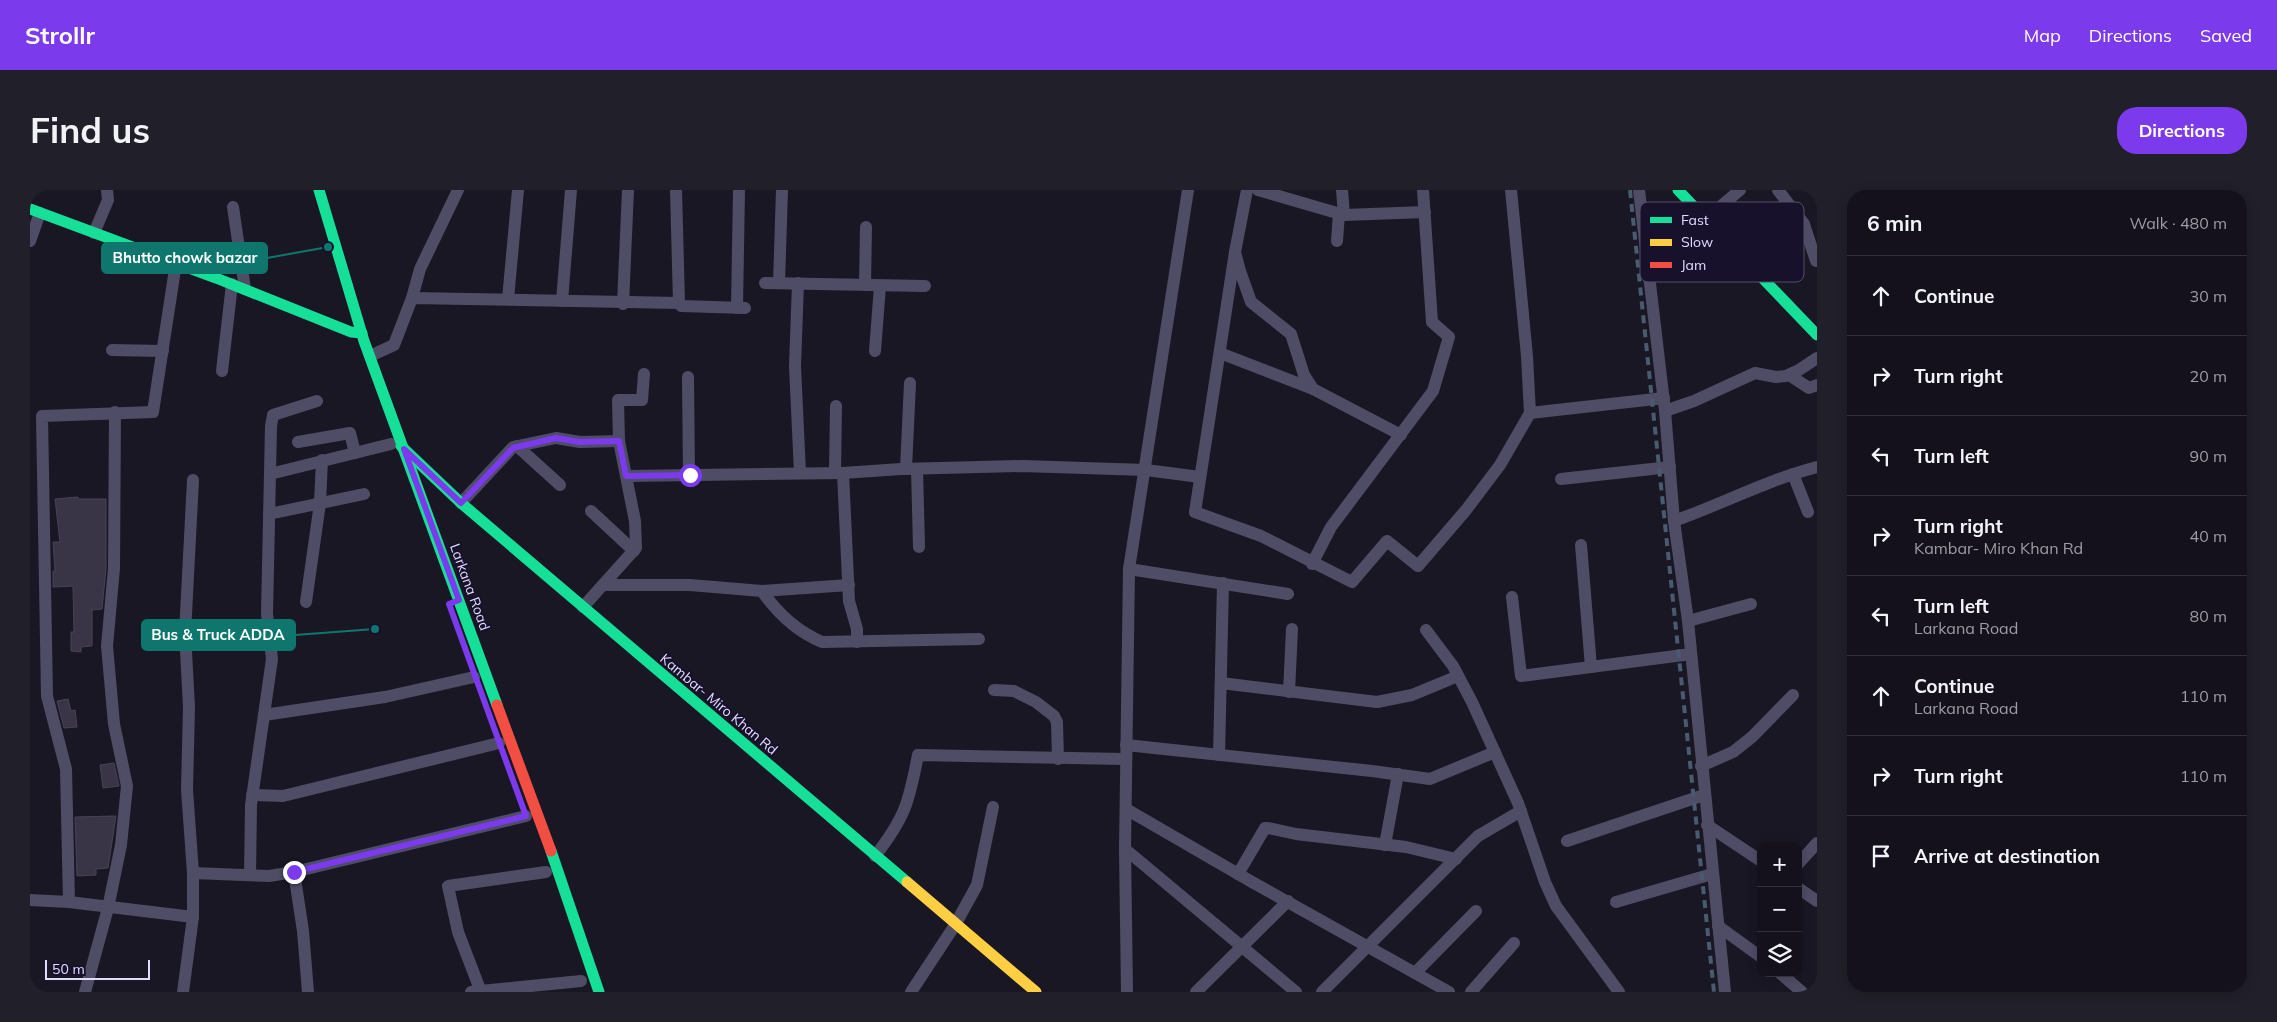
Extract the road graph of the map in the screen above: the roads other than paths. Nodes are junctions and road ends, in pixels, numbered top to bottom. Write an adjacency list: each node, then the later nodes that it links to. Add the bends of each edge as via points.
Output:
1 (107, 190): 29 (street, via 108,200)
2 (308, 190): 50 (main road, Larkana Road)
3 (319, 190): 50 (main road, Larkana Road)
4 (458, 190): 45 (street, via 420,269)
5 (518, 190): 46 (street)
6 (571, 190): 47 (street)
7 (628, 190): 49 (street)
8 (676, 190): 48 (street)
9 (739, 190): 48 (street, via 741,308 681,306)
10 (782, 190): 38 (street)
11 (1188, 190): 81 (street)
12 (1247, 190): 32 (street)
13 (1258, 190): 26 (street)
14 (1342, 190): 26 (street)
15 (1423, 190): 25 (street)
16 (1511, 190): 69 (street)
17 (1678, 190): 20 (main road)
18 (1740, 190): 21 (street)
19 (1778, 190): 22 (street)
20 (1690, 202)
21 (1726, 202)
22 (1787, 202)
23 (233, 207): 44 (street)
24 (35, 211): 29 (main road); 31 (street)
25 (1425, 212): 26 (street); 70 (street, via 1432,322 1449,337 1433,391)
26 (1341, 214): 30 (street)
27 (1804, 224): 33 (street)
28 (866, 227): 41 (street)
29 (94, 233): 34 (main road)
30 (1336, 240)
31 (30, 241)
32 (1235, 252): 55 (street); 64 (street, via 1251,302 1290,334 1304,375)
33 (1816, 261)
34 (176, 263): 40 (main road); 53 (street)
35 (1649, 282): 66 (street)
36 (1767, 282): 51 (main road)
37 (765, 283): 38 (street)
38 (779, 283): 39 (street)
39 (798, 283): 41 (street); 82 (street, via 795,366)
40 (232, 284): 44 (main road); 58 (street)
41 (865, 285): 42 (street)
42 (880, 286): 43 (street); 54 (street)
43 (924, 286)
44 (245, 290): 50 (main road)
45 (412, 298): 46 (street); 56 (street, via 394,345)
46 (508, 299): 47 (street)
47 (562, 301): 49 (street)
48 (679, 303): 49 (street)
49 (624, 304)
50 (356, 333): 56 (main road, Larkana Road); 71 (main road, Larkana Road)
51 (1817, 335)
52 (112, 350): 53 (street)
53 (163, 351): 68 (street, via 153,412)
54 (876, 351)
55 (1220, 352): 64 (street); 88 (street)
56 (370, 356): 75 (main road, Larkana Road)
57 (1817, 358): 60 (street)
58 (222, 371)
59 (644, 374): 72 (street, via 642,400 618,400)
60 (1789, 375): 63 (street, via 1809,388); 66 (street, via 1776,377 1755,373 1694,401)
61 (688, 377): 86 (street)
62 (910, 383): 80 (street)
63 (1817, 385)
64 (1313, 389): 70 (street)
65 (317, 401): 84 (street, via 273,415)
66 (1664, 404): 69 (street); 78 (street)
67 (836, 406): 83 (street)
68 (115, 412): 162 (street, via 42,416 47,696 66,768); 164 (street, via 114,568 107,646 114,724 127,786)
69 (1530, 413): 102 (street, via 1500,465 1418,566 1387,541 1352,582)
70 (1400, 435): 102 (street, via 1331,527)
71 (390, 439): 75 (main road, Kambar- Miro Khan Rd); 76 (street); 111 (main road, Larkana Road)
72 (619, 441): 74 (street, via 580,442 556,438); 87 (street)
73 (298, 442): 76 (street, via 350,433)
74 (517, 446): 91 (street); 94 (street)
75 (404, 449): 94 (main road, Kambar- Miro Khan Rd); 111 (main road, Larkana Road)
76 (355, 452): 77 (street)
77 (322, 460): 84 (street); 93 (street)
78 (1670, 467): 89 (street); 98 (street)
79 (1817, 467): 85 (street)
80 (911, 469): 81 (street, via 1022,466); 83 (street); 100 (street)
81 (1146, 470): 88 (street); 103 (street)
82 (800, 473): 83 (street); 86 (street)
83 (839, 473): 106 (street)
84 (270, 474): 97 (street)
85 (1792, 474): 96 (street); 98 (street)
86 (690, 475): 87 (street)
87 (626, 476): 101 (street, via 634,521)
88 (1200, 477): 102 (street, via 1195,512 1261,536)
89 (1561, 479)
90 (193, 480): 154 (street, via 185,633 189,707 187,790)
91 (560, 485)
92 (364, 494): 93 (street)
93 (320, 503): 97 (street); 110 (street)
94 (461, 503): 113 (main road, Kambar- Miro Khan Rd)
95 (591, 511): 101 (street)
96 (1808, 512)
97 (269, 514): 127 (street, via 267,614 272,658)
98 (1674, 521): 114 (street)
99 (1581, 545): 120 (street)
100 (920, 547)
101 (634, 551): 105 (street)
102 (1312, 564)
103 (1129, 569): 104 (street); 129 (street)
104 (1223, 583): 108 (street); 122 (street)
105 (603, 585): 107 (street, via 690,585); 113 (street)
106 (849, 585): 107 (street); 118 (street)
107 (762, 592): 118 (street, via 777,612 807,636 822,642)
108 (1288, 594)
109 (1512, 597): 120 (street, via 1521,676)
110 (306, 602)
111 (454, 602): 123 (main road, Larkana Road); 181 (main road, Larkana Road, via 546,835)
112 (1751, 604): 114 (street)
113 (583, 608): 148 (main road, Kambar- Miro Khan Rd)
114 (1688, 620): 119 (street)
115 (1292, 628): 125 (street)
116 (1426, 630): 121 (street)
117 (979, 639): 118 (street)
118 (857, 642)
119 (1691, 654): 120 (street); 134 (street)
120 (1591, 667)
121 (1458, 676): 125 (street, via 1412,694 1377,702); 130 (street)
122 (1221, 683): 125 (street); 131 (street)
123 (477, 686): 127 (street); 128 (main road, Larkana Road)
124 (994, 690): 132 (street, via 1014,691 1054,716)
125 (1288, 692)
126 (1793, 695): 134 (street, via 1733,752)
127 (264, 715): 137 (street)
128 (499, 743): 137 (street, via 283,796); 141 (main road, Larkana Road)
129 (1126, 745): 131 (street); 133 (street)
130 (1495, 752): 135 (street, via 1430,779); 140 (street)
131 (1219, 755): 135 (street)
132 (1058, 759): 133 (street); 148 (street, via 918,755 910,801 892,835)
133 (1126, 759): 139 (street)
134 (1701, 766): 136 (street)
135 (1398, 774): 146 (street)
136 (1704, 794): 142 (street); 143 (street)
137 (252, 795): 157 (street)
138 (993, 807): 167 (street, via 977,885)
139 (1126, 809): 147 (street); 155 (street)
140 (1521, 812): 150 (street, via 1478,836); 176 (street, via 1556,906)
141 (526, 816): 145 (main road, Larkana Road); 152 (street)
142 (1707, 826): 149 (street); 156 (street)
143 (1567, 840)
144 (1817, 843): 151 (street)
145 (536, 844)
146 (1384, 845): 150 (street); 155 (street, via 1265,828)
147 (1125, 849): 171 (street); 184 (street)
148 (875, 856): 167 (main road, Kambar- Miro Khan Rd)
149 (1757, 858)
150 (1456, 859): 170 (street)
151 (1802, 860)
152 (294, 872): 157 (street); 179 (street)
153 (545, 872): 180 (street, via 448,886 458,932)
154 (193, 873): 157 (street); 166 (street)
155 (1238, 874): 160 (street)
156 (1712, 874): 163 (street); 168 (street)
157 (250, 875)
158 (1802, 891): 161 (street)
159 (30, 900): 162 (street)
160 (1288, 901): 170 (street); 171 (street)
161 (1817, 901)
162 (69, 902): 164 (street)
163 (1616, 902)
164 (108, 908): 166 (street); 177 (street)
165 (1476, 910): 173 (street)
166 (194, 917): 178 (street)
167 (955, 925): 182 (street); 183 (main road, Kambar- Miro Khan Rd)
168 (1718, 926): 172 (street); 190 (street)
169 (1514, 943): 189 (street)
170 (1366, 946): 173 (street); 187 (street)
171 (1242, 947): 185 (street); 186 (street)
172 (1757, 954)
173 (1415, 973): 188 (street)
174 (1785, 977): 191 (street)
175 (582, 982): 180 (street)
176 (1612, 989)
177 (85, 992)
178 (183, 992)
179 (308, 992)
180 (478, 992)
181 (599, 992)
182 (911, 992)
183 (1036, 992)
184 (1127, 992)
185 (1196, 992)
186 (1296, 992)
187 (1322, 992)
188 (1449, 992)
189 (1471, 992)
190 (1725, 992)
191 (1802, 992)

